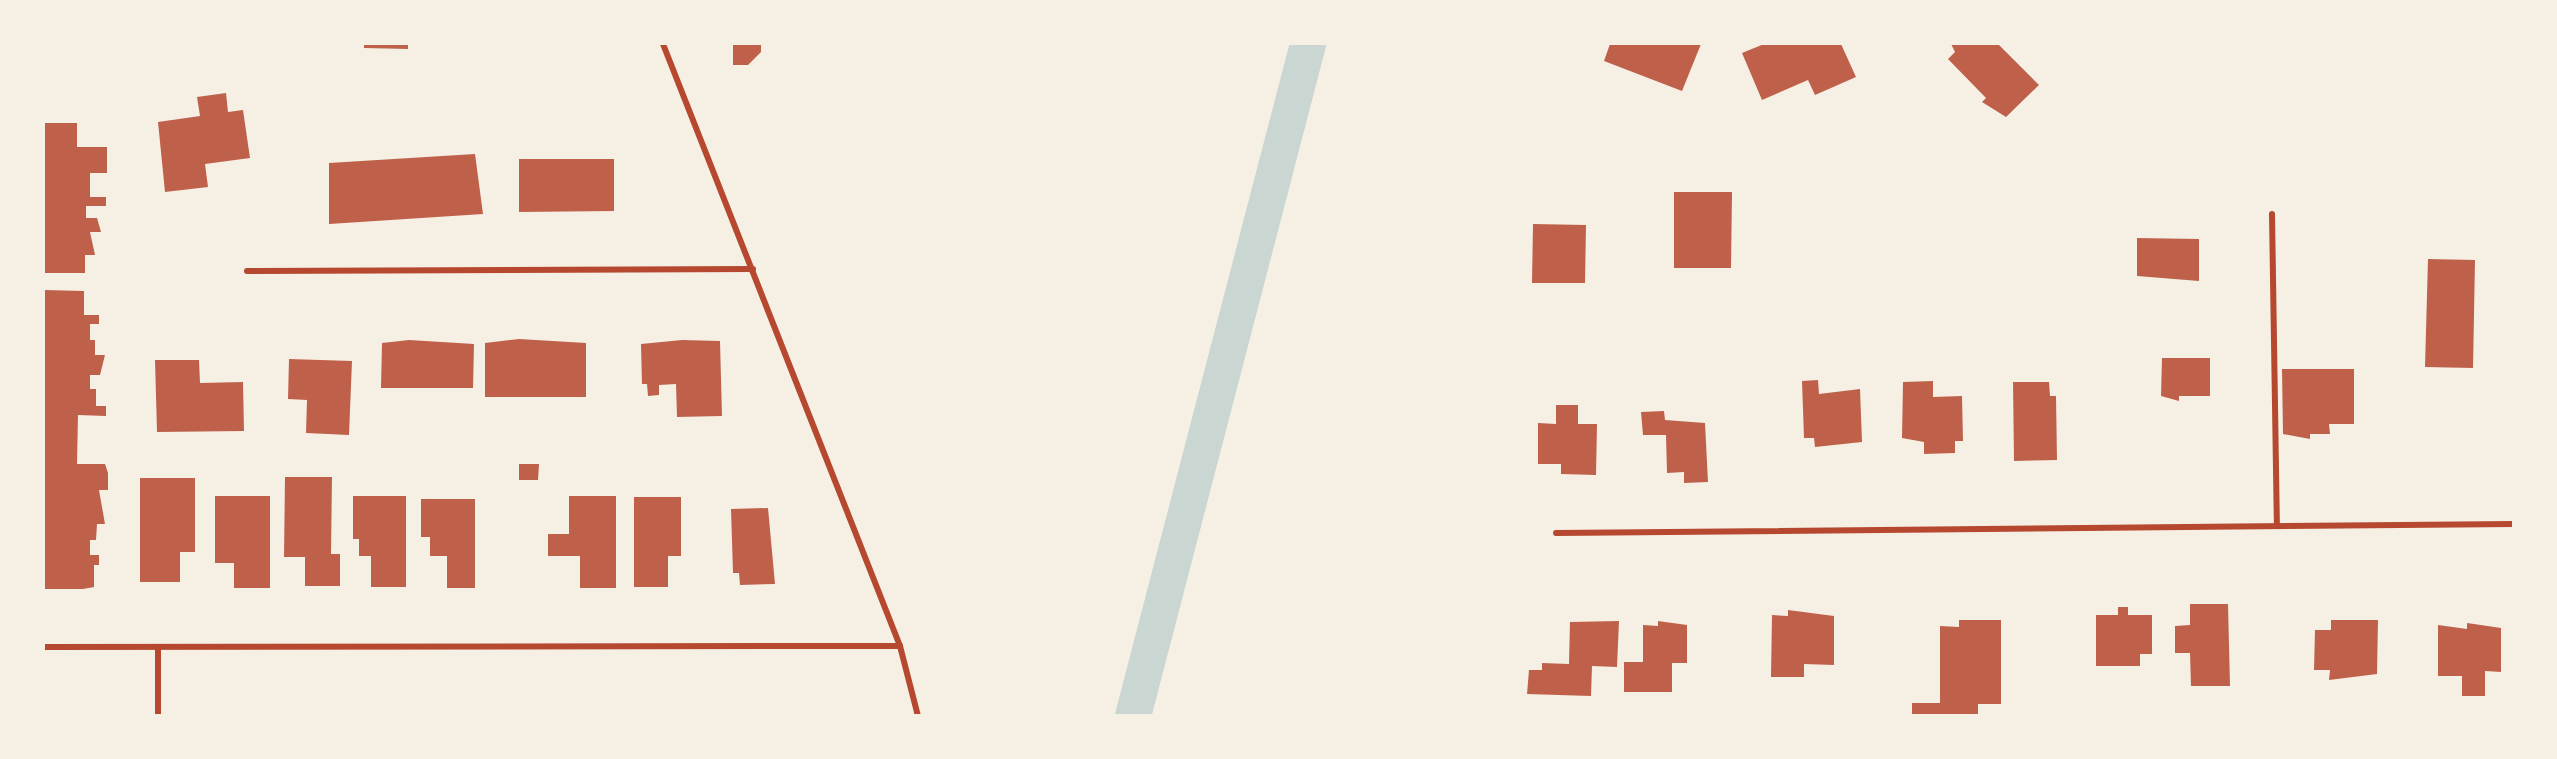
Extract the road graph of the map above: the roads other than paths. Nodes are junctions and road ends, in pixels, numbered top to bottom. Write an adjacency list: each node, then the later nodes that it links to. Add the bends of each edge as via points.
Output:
1 (663, 44): 3 (street)
2 (2272, 214): 5 (street)
3 (753, 269): 4 (street); 8 (street)
4 (247, 271)
5 (2277, 524): 6 (street); 7 (street)
6 (2514, 524)
7 (1556, 533)
8 (900, 646): 10 (street); 12 (street)
9 (44, 647): 10 (street)
10 (158, 647): 11 (street)
11 (158, 716)
12 (918, 716)

